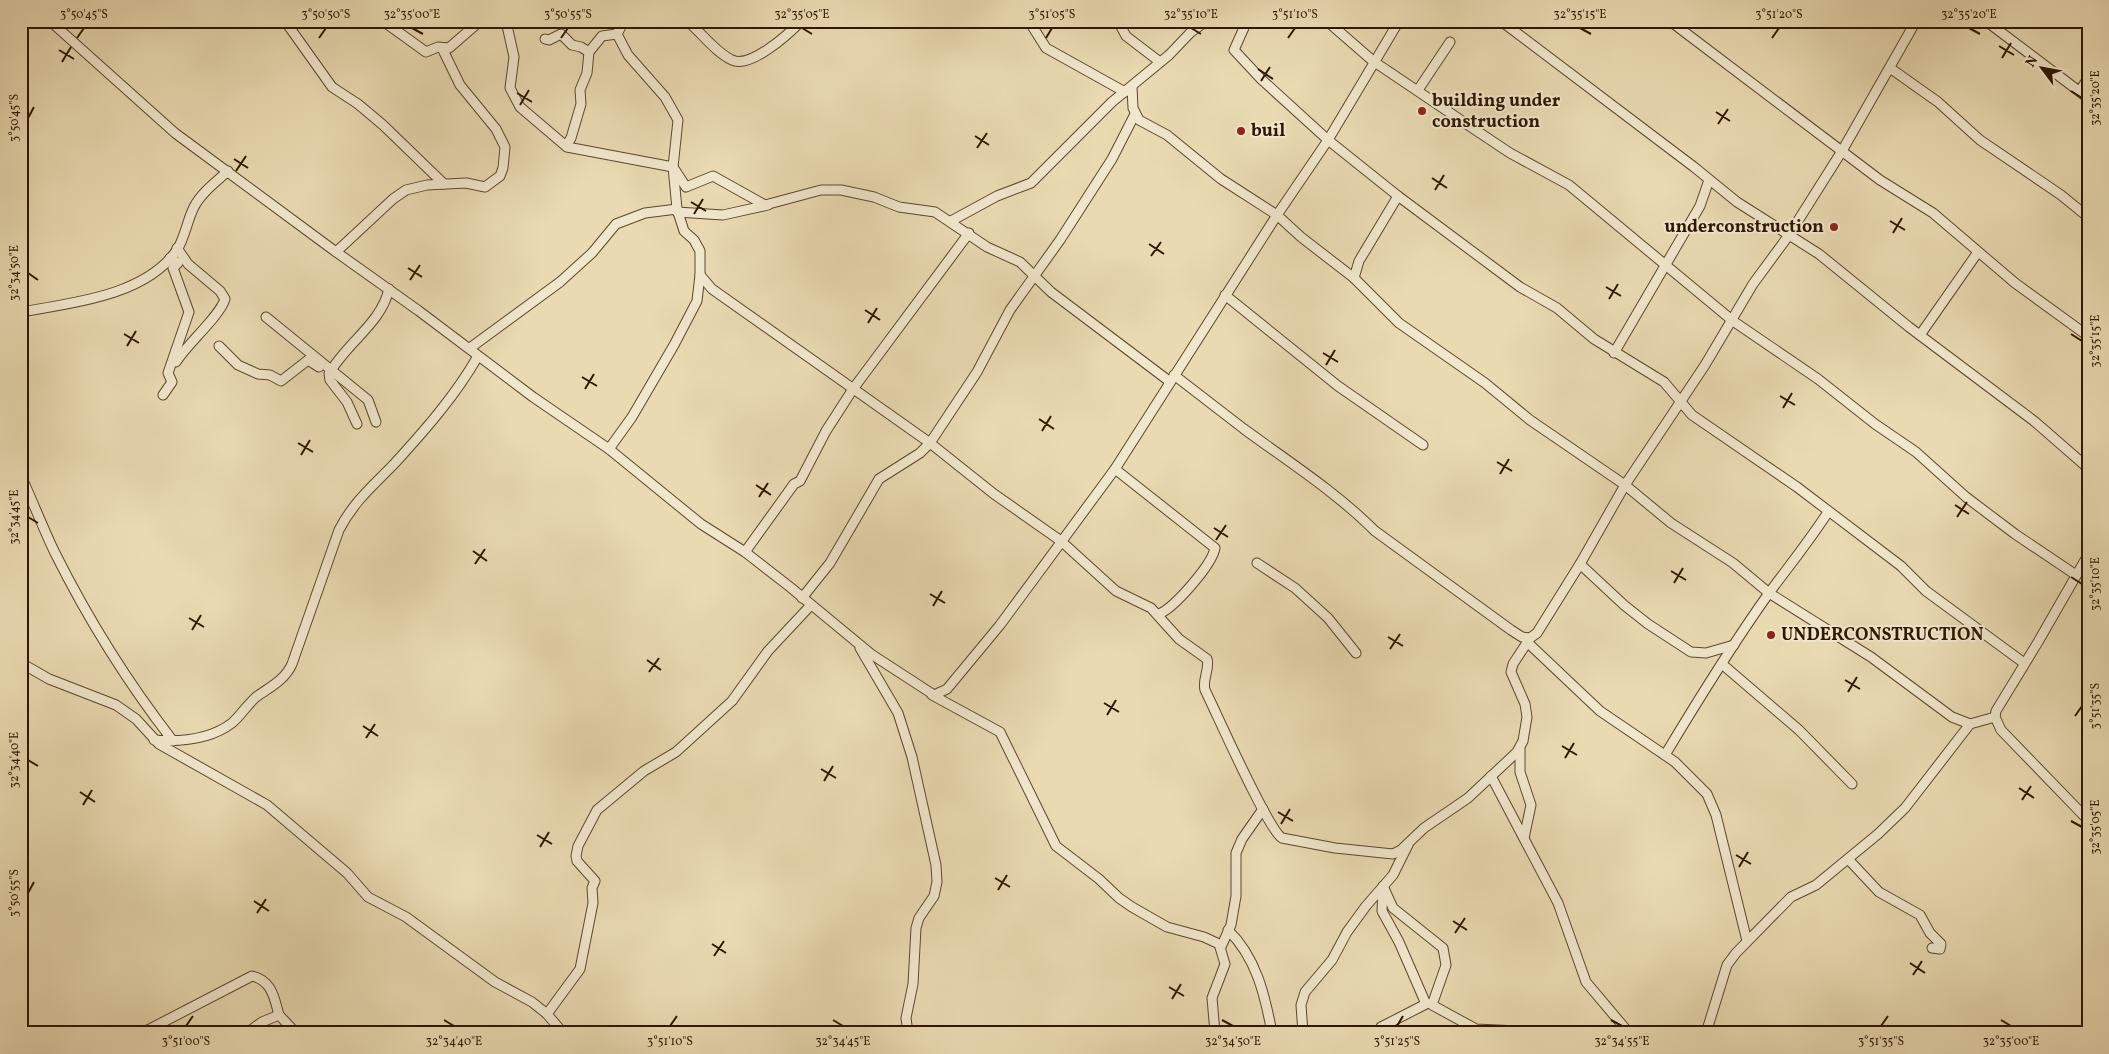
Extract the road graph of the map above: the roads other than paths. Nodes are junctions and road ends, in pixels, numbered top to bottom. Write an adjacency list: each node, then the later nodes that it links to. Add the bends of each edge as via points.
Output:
1 (50, 21): 37 (street, via 175,132)
2 (285, 21): 39 (street, via 332,87 384,125)
3 (383, 21): 22 (street, via 424,51)
4 (480, 21): 22 (street, via 449,48)
5 (506, 21): 34 (street, via 514,57 511,93 520,107)
6 (624, 21): 19 (street)
7 (687, 21): 8 (street, via 731,60 742,62 762,53)
8 (801, 21)
9 (1029, 21): 28 (street, via 1046,48)
10 (1118, 21): 25 (street, via 1126,36)
11 (1206, 21): 25 (street)
12 (1247, 21): 33 (street, via 1234,50)
13 (1327, 21): 24 (street)
14 (1399, 21): 24 (street)
15 (1501, 21): 38 (street)
16 (1670, 21): 35 (street)
17 (1916, 21): 26 (street)
18 (1986, 21): 30 (street)
19 (617, 34): 23 (street, via 602,36); 36 (street, via 628,55 665,98 678,120)
20 (545, 39): 23 (street, via 561,34 572,45)
21 (1450, 42): 29 (street)
22 (442, 48): 39 (street, via 460,85 496,129 505,147 503,168 497,180 488,186)
23 (589, 52): 34 (street, via 587,73 580,90 581,104)
24 (1373, 61): 29 (street); 33 (street)
25 (1160, 62): 28 (street)
26 (1890, 68): 35 (street); 44 (street, via 1938,102 1980,140)
27 (2088, 78): 30 (street)
28 (1128, 90): 32 (street); 45 (street, via 1031,183 997,196)
29 (1418, 90): 52 (street, via 1510,152 1569,185)
30 (2080, 91): 31 (street)
31 (2088, 98)
32 (1135, 114): 43 (street, via 1221,179); 54 (street, via 1112,159)
33 (1328, 140): 40 (street); 43 (street)
34 (566, 146): 36 (street)
35 (1842, 151): 47 (street); 50 (street, via 1880,180 1933,213)
36 (673, 167): 41 (street, via 686,187 713,176); 42 (street)
37 (228, 171): 48 (street, via 208,188 194,207); 49 (street)
38 (1709, 180): 47 (street); 52 (street, via 1703,200)
39 (444, 184): 49 (street, via 400,192)
40 (1398, 196): 55 (street, via 1359,261); 65 (street, via 1520,287 1557,308)
41 (768, 205): 42 (street, via 723,215); 45 (street, via 820,190 841,190 874,197 899,207 929,210)
42 (677, 211): 53 (street, via 684,231 700,251); 64 (street, via 645,213 616,224 592,253 560,282)
43 (1277, 215): 55 (street); 57 (street)
44 (2088, 217)
45 (951, 221): 46 (street)
46 (968, 233): 54 (street, via 987,247 1020,262); 70 (street)
47 (1789, 235): 60 (street, via 1753,284); 61 (street, via 1826,260)
48 (177, 248): 51 (street); 67 (street, via 188,264 225,299 219,311)
49 (336, 252): 56 (street)
50 (1978, 252): 61 (street); 62 (street)
51 (170, 258): 58 (street, via 130,287); 71 (street, via 178,263 173,268 189,312 168,373 172,382)
52 (1665, 265): 60 (street); 65 (street)
53 (700, 275): 70 (street, via 706,285); 77 (street, via 696,301 678,338 632,417)
54 (1035, 276): 69 (street, via 1051,292); 75 (street, via 1010,310 977,372)
55 (1354, 278): 81 (street, via 1399,323 1485,383 1530,420)
56 (389, 289): 64 (street); 68 (street, via 382,309)
57 (1225, 295): 69 (street); 76 (street, via 1338,386)
58 (21, 312)
59 (266, 317): 68 (street)
60 (1733, 321): 72 (street); 88 (street, via 1916,452 1966,497 2015,534)
61 (1920, 335): 78 (street, via 2034,420)
62 (2088, 336)
63 (219, 346): 68 (street, via 238,365 279,381 308,360)
64 (470, 348): 66 (street)
65 (1614, 353): 72 (street, via 1664,382)
66 (478, 356): 77 (street); 105 (street, via 438,412 353,504 339,530 286,675 254,699 232,723 217,732)
67 (176, 362)
68 (330, 372): 73 (street, via 368,400); 74 (street, via 330,380 347,402)
69 (1172, 378): 79 (street); 94 (street, via 1299,466 1382,537)
70 (854, 389): 75 (street); 84 (street, via 826,431 800,481 794,484)
71 (163, 395)
72 (1680, 401): 81 (street); 82 (street, via 1692,415)
73 (376, 422)
74 (357, 424)
75 (930, 443): 83 (street); 91 (street, via 879,480 869,492 830,563)
76 (1423, 445)
77 (609, 449): 84 (street, via 701,524)
78 (2088, 468)
79 (1115, 469): 83 (street); 93 (street, via 1215,548 1184,593 1170,609)
80 (21, 476): 105 (street, via 55,553 84,605 143,702)
81 (1625, 485): 87 (street); 90 (street, via 1670,522 1733,563)
82 (1828, 512): 90 (street); 99 (street, via 1901,566 1926,591)
83 (1061, 541): 93 (street, via 1116,591 1144,603); 101 (street, via 1000,625 947,689 934,695)
84 (745, 552): 91 (street)
85 (2088, 555): 88 (street)
86 (1257, 563): 97 (street, via 1295,588 1328,618)
87 (1580, 564): 94 (street, via 1537,633); 96 (street, via 1624,605 1691,652 1706,653)
88 (2078, 572): 89 (street); 99 (street)
89 (2088, 576)
90 (1769, 592): 96 (street); 103 (street, via 1871,657 1952,717)
91 (802, 598): 92 (street)
92 (811, 605): 95 (street); 121 (street, via 775,642 732,701 676,752 644,771 592,817 576,856 595,881 583,959 574,979)
93 (1158, 614): 110 (street, via 1178,639 1207,660 1206,690)
94 (1529, 640): 106 (street, via 1511,672 1527,717); 107 (street, via 1600,711)
95 (857, 643): 101 (street); 127 (street, via 898,713 914,766 936,865 934,896 916,928 913,984 906,1018)
96 (1735, 645): 100 (street)
97 (1356, 653)
98 (21, 663): 104 (street, via 49,679 116,705 136,719)
99 (2024, 663): 102 (street)
100 (1722, 664): 107 (street); 109 (street, via 1797,729)
101 (927, 692): 118 (street, via 1000,732 1056,846 1132,908 1167,927 1204,937)
102 (1995, 717): 103 (street); 111 (street, via 2001,730)
103 (1970, 724): 114 (street, via 1905,808)
104 (154, 740): 105 (street); 121 (street, via 267,805 347,873 368,897 406,916 495,982)
105 (173, 741)
106 (1520, 748): 108 (street); 112 (street, via 1520,772 1530,805)
107 (1665, 755): 117 (street, via 1692,776 1707,794 1716,815)
108 (1491, 776): 112 (street); 113 (street, via 1468,798)
109 (1852, 784)
110 (1263, 810): 113 (street, via 1278,836 1288,840 1389,855); 116 (street, via 1236,853 1237,886)
111 (2088, 820)
112 (1524, 838): 132 (street, via 1558,903 1588,986)
113 (1409, 842): 115 (street, via 1402,861)
114 (1848, 859): 117 (street, via 1816,885 1791,897 1757,934); 119 (street, via 1879,892 1920,915 1941,944 1940,949)
115 (1383, 886): 122 (street, via 1393,908 1443,948 1446,966 1432,1005 1476,1029); 130 (street, via 1347,932 1332,960 1305,992 1301,1006); 131 (street, via 1382,911 1426,1004 1381,1027)
116 (1228, 930): 118 (street); 129 (street, via 1240,942 1244,954 1256,969)
117 (1746, 941): 133 (street, via 1727,965)
118 (1221, 948): 128 (street, via 1226,964 1212,998)
119 (1932, 948)
120 (279, 1014): 123 (street, via 270,986 252,976); 124 (street); 125 (street)
121 (547, 1014): 126 (street)
122 (1518, 1031)
123 (142, 1033)
124 (247, 1033)
125 (296, 1033)
126 (563, 1033)
127 (908, 1033)
128 (1215, 1033)
129 (1272, 1033)
130 (1304, 1033)
131 (1382, 1033)
132 (1629, 1033)
133 (1706, 1033)

